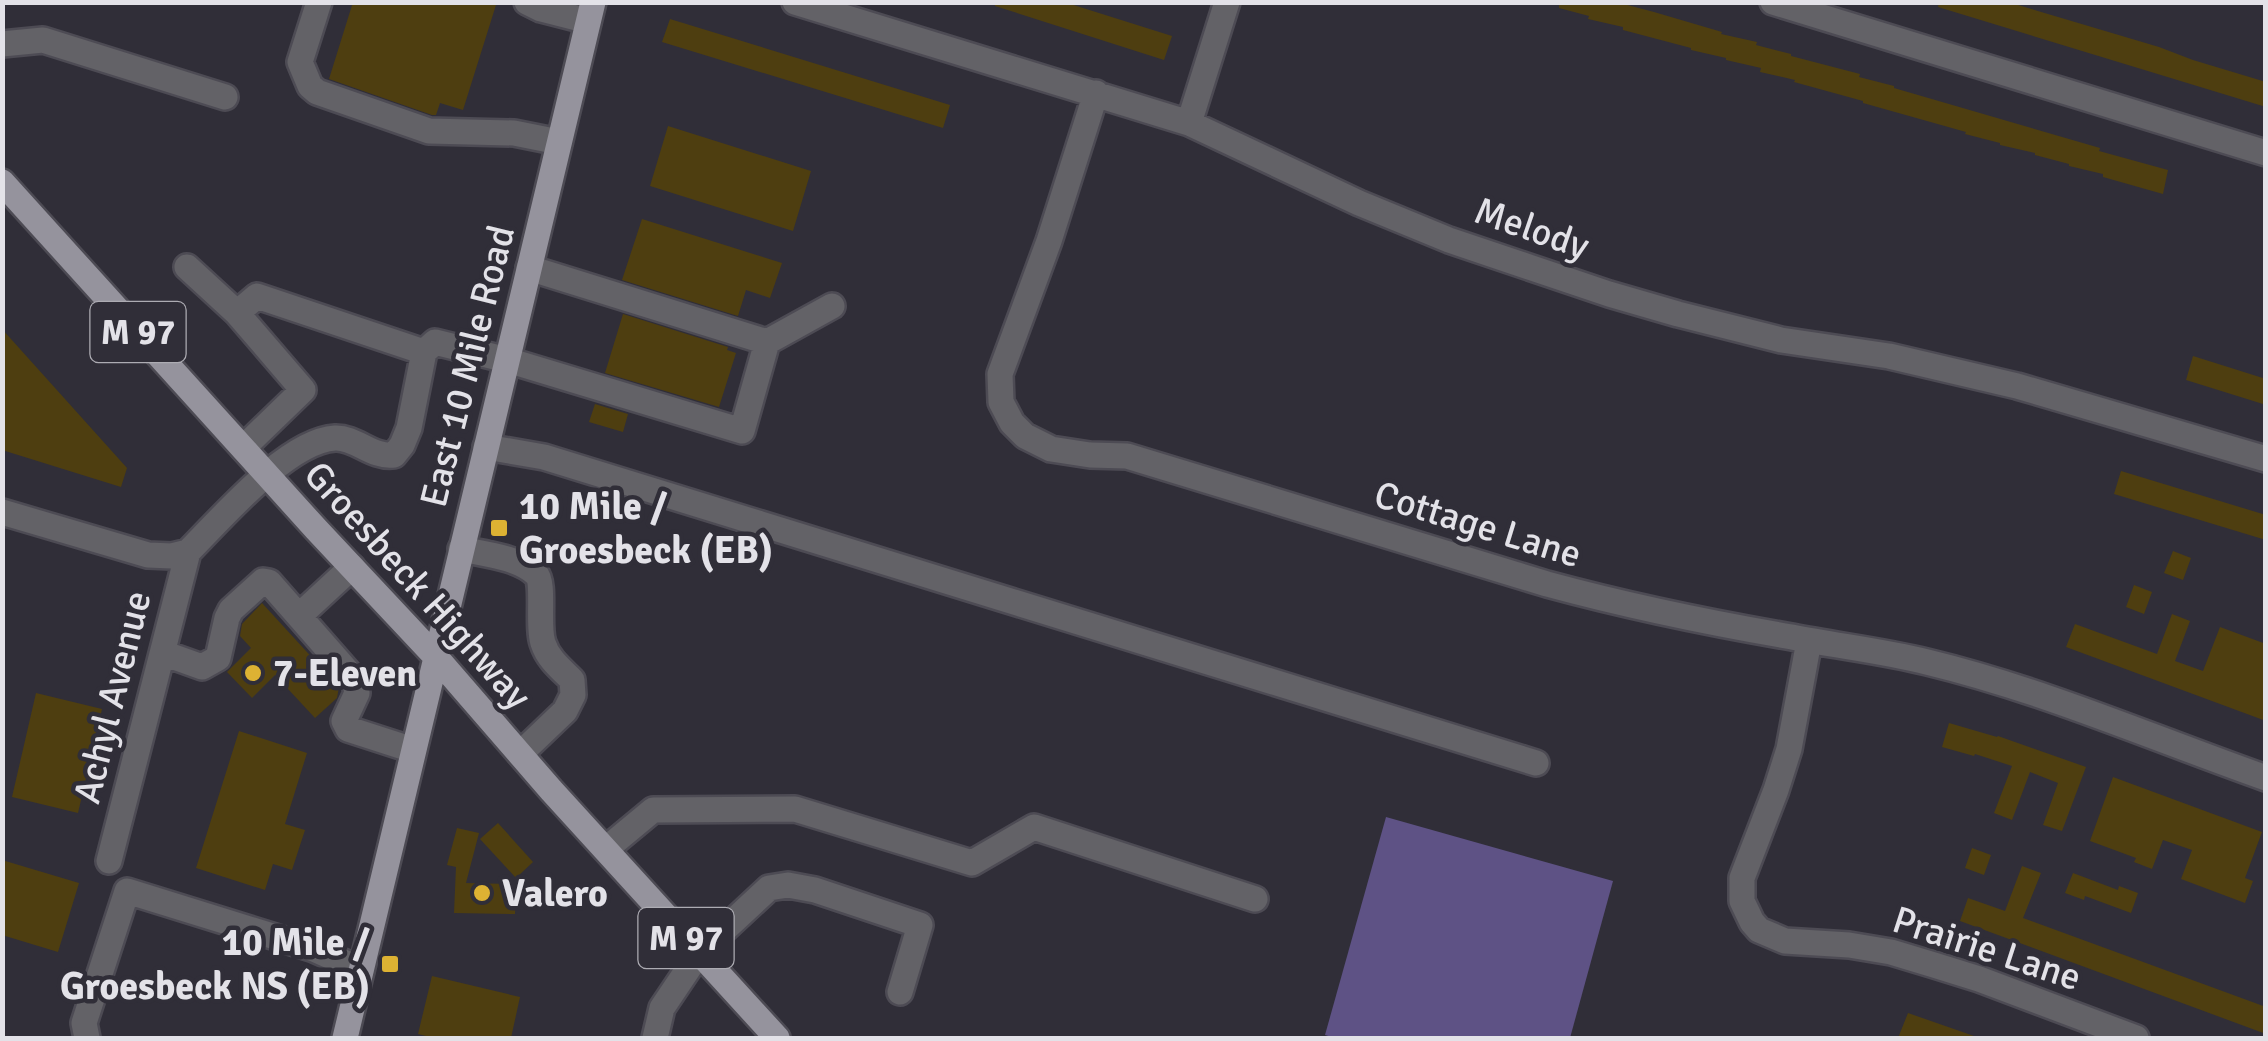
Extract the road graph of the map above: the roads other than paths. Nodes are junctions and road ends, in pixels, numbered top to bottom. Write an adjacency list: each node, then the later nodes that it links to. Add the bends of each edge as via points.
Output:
1 (318, 2): 11 (street, via 300,62 317,92 430,131 514,133)
2 (527, 2): 6 (street)
3 (795, 2): 8 (street, Melody)
4 (1227, 2): 10 (street)
5 (1773, 2): 12 (street)
6 (590, 12): 11 (main road, East 10 Mile Road)
7 (2, 44): 9 (street, via 43,40)
8 (1096, 93): 10 (street, Melody); 30 (street, Cottage Lane, via 1000,374 1000,402 1025,436 1051,449 1127,456 1608,601)
9 (225, 97)
10 (1189, 122): 23 (street, Melody, via 1449,240 1609,294 1781,340 2017,386)
11 (559, 142): 15 (main road, East 10 Mile Road)
12 (2266, 153)
13 (2, 182): 22 (main road, Groesbeck Highway / M 97)
14 (187, 266): 17 (street)
15 (529, 268): 18 (street); 20 (main road, East 10 Mile Road)
16 (832, 306): 18 (street)
17 (236, 314): 19 (street, via 257,296); 22 (street, via 303,390)
18 (767, 342): 20 (street, via 742,431)
19 (424, 352): 20 (street, via 435,342); 24 (street, via 409,428 394,455 335,438)
20 (506, 360): 21 (main road, East 10 Mile Road)
21 (486, 446): 26 (main road, East 10 Mile Road); 35 (street, via 544,457)
22 (243, 448): 24 (main road, Groesbeck Highway / M 97)
23 (2266, 460)
24 (266, 473): 27 (street); 28 (main road, Groesbeck Highway / M 97)
25 (2, 512): 27 (street, via 148,555)
26 (461, 549): 32 (main road, East 10 Mile Road); 34 (street, via 518,562 535,573 544,647 572,680 565,710)
27 (188, 552): 31 (street, Achyl Avenue)
28 (352, 567): 29 (street); 32 (main road, Groesbeck Highway / M 97)
29 (299, 616): 31 (street, via 263,581 226,618 218,658 202,667); 33 (street, via 354,680 348,729)
30 (1809, 640): 36 (street, Cottage Lane, via 2004,683); 47 (street, Prairie Lane, via 1789,749 1742,878 1742,902 1752,922 1785,942 1877,950 1934,965)
31 (162, 653): 38 (street, Achyl Avenue)
32 (435, 656): 33 (main road, East 10 Mile Road); 34 (main road, Groesbeck Highway / M 97)
33 (413, 750): 41 (main road, East 10 Mile Road)
34 (520, 754): 37 (main road, Groesbeck Highway / M 97)
35 (1536, 763)
36 (2266, 778)
37 (606, 850): 39 (street, via 653,810 795,809 972,863 1034,827); 40 (main road, Groesbeck Highway / M 97)
38 (109, 860)
39 (1255, 899)
40 (699, 953): 42 (street, via 769,888 815,890 920,925); 45 (street, via 662,1008); 46 (main road, Groesbeck Highway / M 97)
41 (361, 970): 43 (street, via 127,891 84,1023); 44 (main road, East 10 Mile Road)
42 (900, 992)
43 (87, 1038)
44 (344, 1038)
45 (655, 1038)
46 (777, 1038)
47 (2136, 1038)

